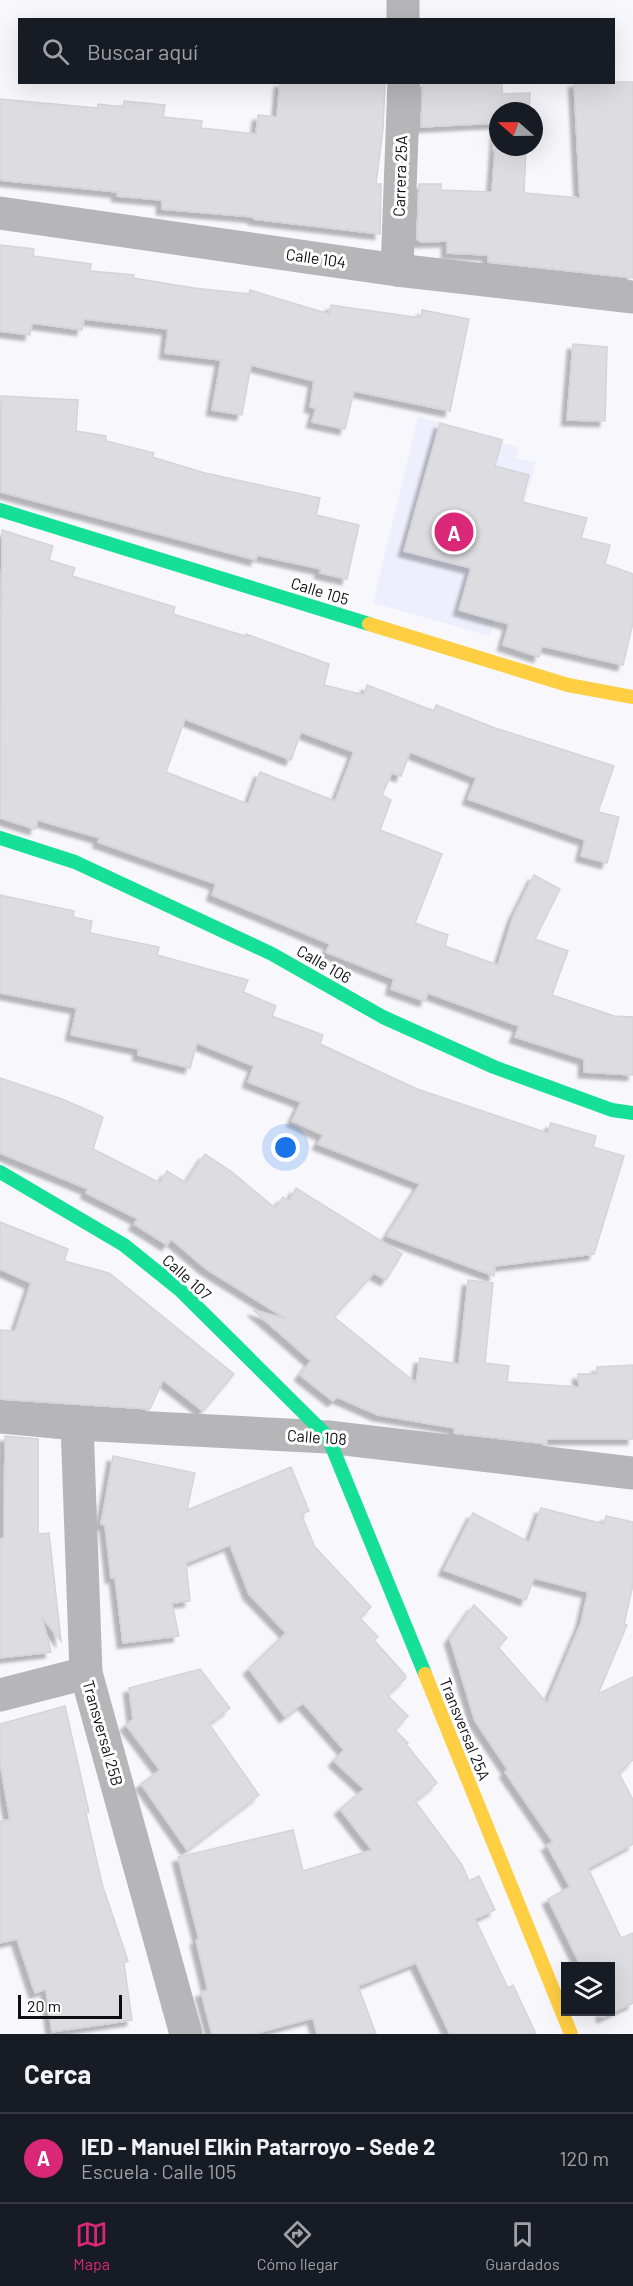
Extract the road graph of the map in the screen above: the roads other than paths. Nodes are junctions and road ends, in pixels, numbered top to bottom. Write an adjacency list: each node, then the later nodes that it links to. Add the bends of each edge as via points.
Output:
1 (403, 0): 2 (street)
2 (403, 18)
3 (404, 84): 5 (street, Carrera 25A)
4 (0, 213): 5 (street, Calle 104)
5 (397, 270): 6 (street, Calle 104)
6 (633, 297)
7 (0, 510): 8 (street, Calle 105, via 568,685)
8 (633, 697)
9 (0, 838): 10 (street, Calle 106, via 75,862 272,954 383,1017 494,1067 612,1110)
10 (633, 1113)
11 (0, 1172): 14 (street, Calle 107, via 124,1245 180,1290)
12 (0, 1417): 13 (street, Calle 108)
13 (77, 1424): 14 (street, Calle 108); 16 (street, Transversal 25B)
14 (328, 1437): 15 (street, Calle 108); 19 (street, Transversal 25A)
15 (633, 1473)
16 (86, 1673): 17 (street); 18 (street, Transversal 25B)
17 (0, 1695)
18 (186, 2034)
19 (571, 2034)

